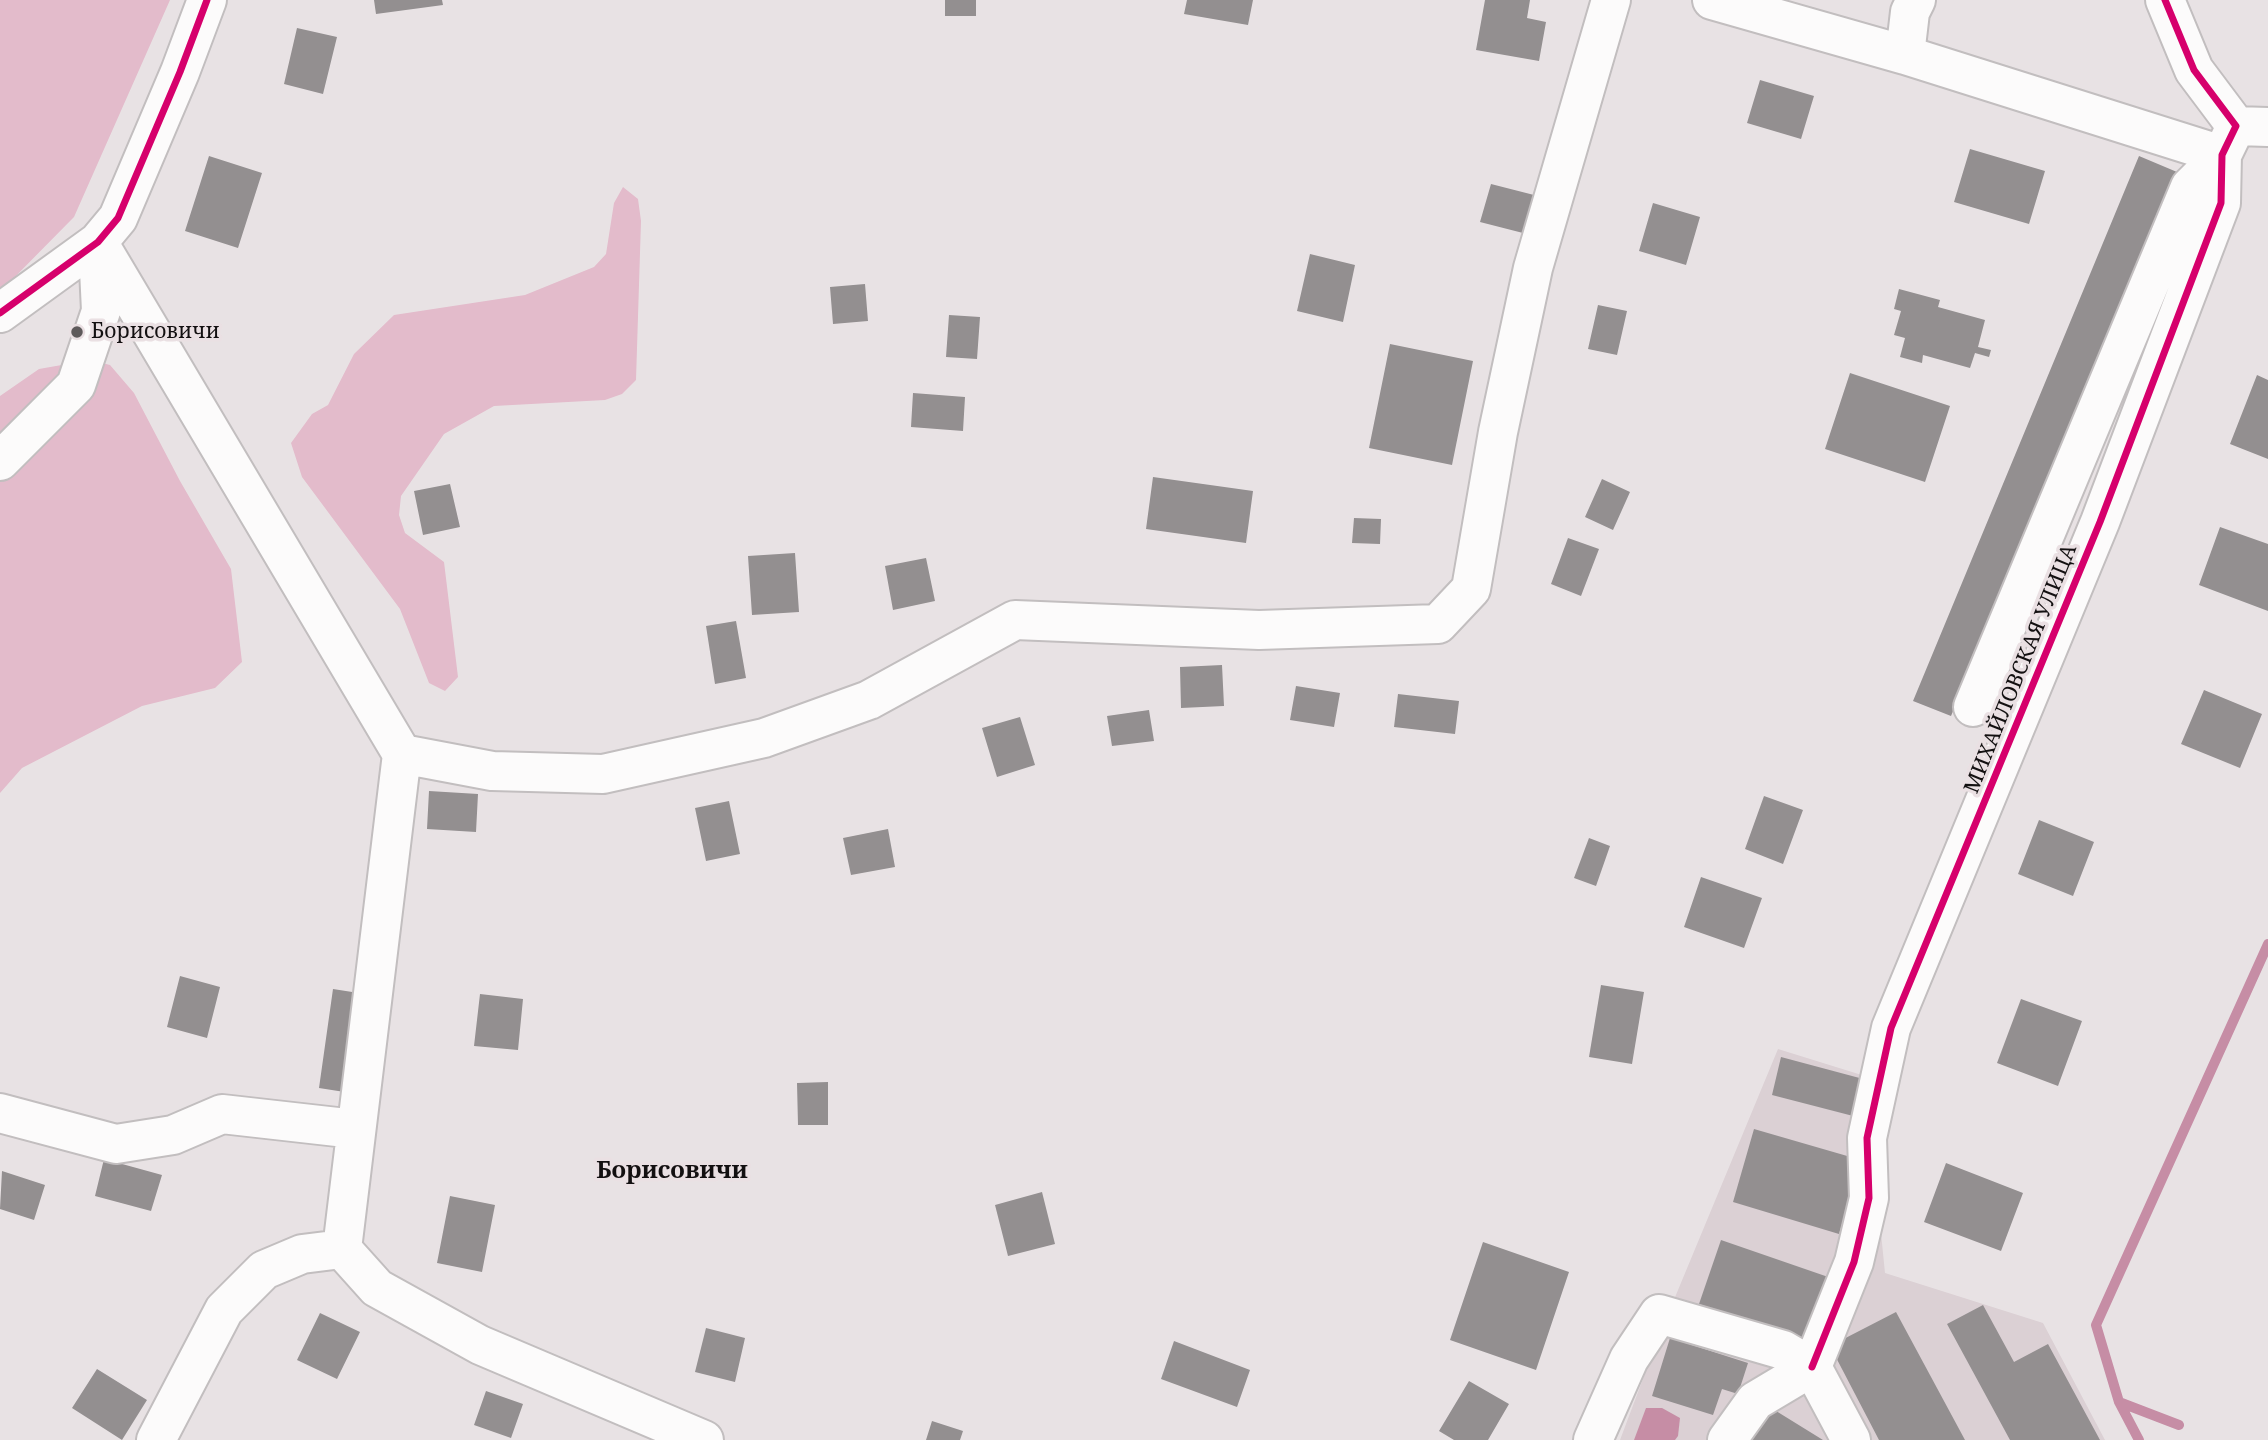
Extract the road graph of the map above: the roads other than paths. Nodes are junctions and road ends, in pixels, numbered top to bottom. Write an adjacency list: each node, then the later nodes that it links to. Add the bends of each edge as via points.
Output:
1 (207, 0): 8 (street, via 118,218)
2 (1611, 0): 12 (street, via 1533,268 1471,589 1438,624 1259,630 1015,621 869,700 764,738 603,774 492,771)
3 (1712, 0): 6 (street)
4 (1916, 0): 6 (street, via 1910,12)
5 (2165, 0): 7 (street, via 2194,70)
6 (1905, 55): 7 (street)
7 (2242, 136): 11 (street, via 2190,187); 16 (street, МИХАЙЛОВСКАЯ УЛИЦА, via 2217,216 2100,522 1891,1028 1867,1138 1869,1198 1854,1262)
8 (98, 242): 9 (street); 10 (street, via 101,311 76,385); 12 (street)
9 (0, 313)
10 (0, 461)
11 (1973, 707)
12 (402, 754): 14 (street)
13 (0, 1113): 14 (street, via 116,1144 173,1135 222,1114)
14 (355, 1129): 15 (street)
15 (342, 1249): 17 (street, via 302,1254 264,1270 224,1311); 18 (street, via 377,1288 480,1345)
16 (1812, 1367): 19 (street, via 1783,1350 1659,1314 1629,1359); 20 (street, via 1755,1401); 21 (street)
17 (156, 1440)
18 (704, 1440)
19 (1593, 1440)
20 (1727, 1440)
21 (1851, 1440)

